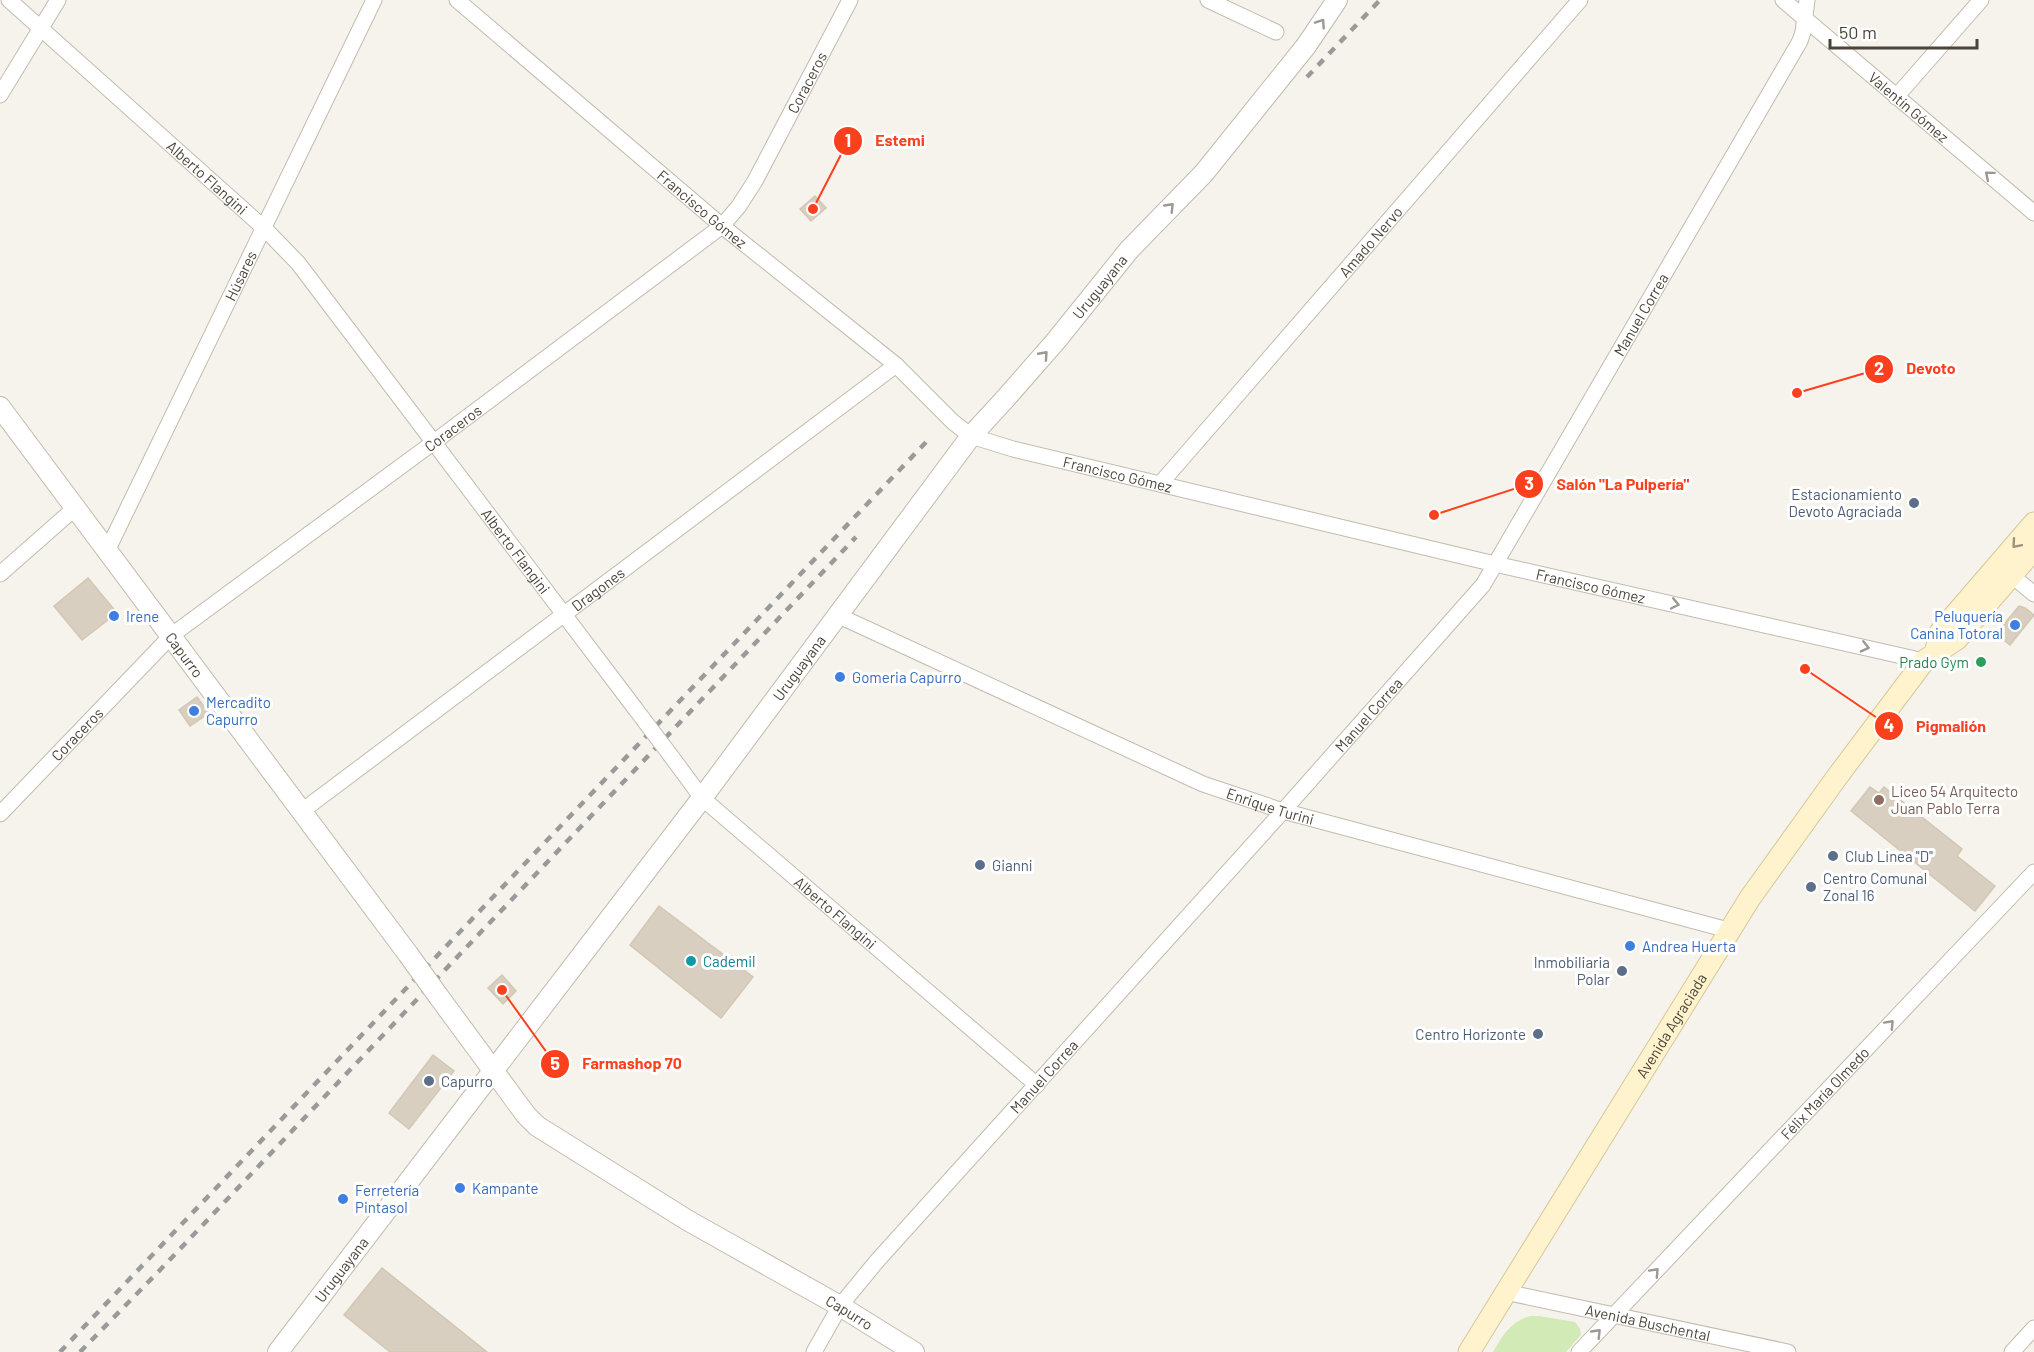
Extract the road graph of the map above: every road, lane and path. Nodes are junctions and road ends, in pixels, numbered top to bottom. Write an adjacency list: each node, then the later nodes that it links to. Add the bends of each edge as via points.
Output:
1 (9, 0): 13 (street, Alberto Flangini)
2 (58, 0): 13 (street)
3 (374, 0): 19 (street, Húsares)
4 (457, 0): 18 (street, Francisco Gómez)
5 (850, 0): 18 (street, Coraceros, via 755,181)
6 (1208, 0): 14 (street)
7 (1337, 0): 22 (street, Uruguayana, one-way to 7, bridge, via 1130,250 1204,173 1306,46)
8 (1580, 0): 24 (street, Amado Nervo)
9 (1784, 0): 12 (street, Valentín Gómez)
10 (1807, 0): 12 (street, Manuel Correa)
11 (1981, 0): 16 (street)
12 (1805, 18): 16 (street, Valentín Gómez); 29 (street, Manuel Correa, via 1800,41)
13 (40, 28): 15 (street); 19 (street, Alberto Flangini)
14 (1276, 32)
15 (0, 94)
16 (1896, 97): 17 (street, Valentín Gómez, one-way to 16)
17 (2034, 213)
18 (722, 226): 20 (street, Francisco Gómez); 23 (street, Coraceros)
19 (264, 228): 23 (street, Alberto Flangini, via 298,263); 28 (street, Húsares)
20 (896, 365): 22 (street, Francisco Gómez); 33 (street, Dragones)
21 (0, 407): 25 (street, Capurro)
22 (971, 436): 24 (street, Francisco Gómez); 34 (street, Uruguayana)
23 (434, 442): 33 (street, Alberto Flangini); 35 (street, Coraceros)
24 (1160, 484): 29 (street, Francisco Gómez)
25 (75, 508): 28 (street, Capurro); 31 (street)
26 (2034, 523): 30 (main road, Avenida Agraciada, one-way to 30)
27 (2034, 549): 30 (main road, Avenida Agraciada)
28 (107, 551): 35 (street, Capurro)
29 (1495, 564): 36 (street, Francisco Gómez, one-way to 36); 39 (street, Manuel Correa, via 1483,585)
30 (2005, 570): 32 (street); 36 (main road, Avenida Agraciada, via 1941,631)
31 (0, 574)
32 (2034, 594)
33 (565, 614): 37 (street, Alberto Flangini, bridge); 38 (street, Dragones)
34 (837, 615): 37 (street, Uruguayana); 39 (street, Enrique Turini, via 1203,784)
35 (172, 635): 38 (street, Capurro); 40 (street, Coraceros)
36 (1930, 657): 42 (main road, Avenida Agraciada, via 1837,777)
37 (702, 798): 43 (street, Uruguayana); 44 (street, Alberto Flangini)
38 (302, 811): 43 (street, Capurro, bridge)
39 (1283, 811): 42 (street, Enrique Turini); 44 (street, Manuel Correa)
40 (0, 814)
41 (2034, 872): 47 (street, Félix María Olmedo, one-way to 41)
42 (1728, 930): 45 (main road, Avenida Agraciada)
43 (494, 1072): 46 (street, Capurro, via 526,1115 548,1134 687,1220); 49 (street, Uruguayana)
44 (1037, 1085): 46 (street, Manuel Correa)
45 (1505, 1292): 47 (street, Avenida Buschental); 52 (main road, Avenida Agraciada)
46 (840, 1306): 50 (street, Manuel Correa); 51 (street, Capurro)
47 (1615, 1315): 53 (street, Félix María Olmedo, one-way to 47); 54 (street, Avenida Buschental)
48 (2034, 1328): 55 (street)
49 (279, 1352)
50 (814, 1352)
51 (914, 1352)
52 (1469, 1352)
53 (1579, 1352)
54 (1788, 1352)
55 (2012, 1352)

